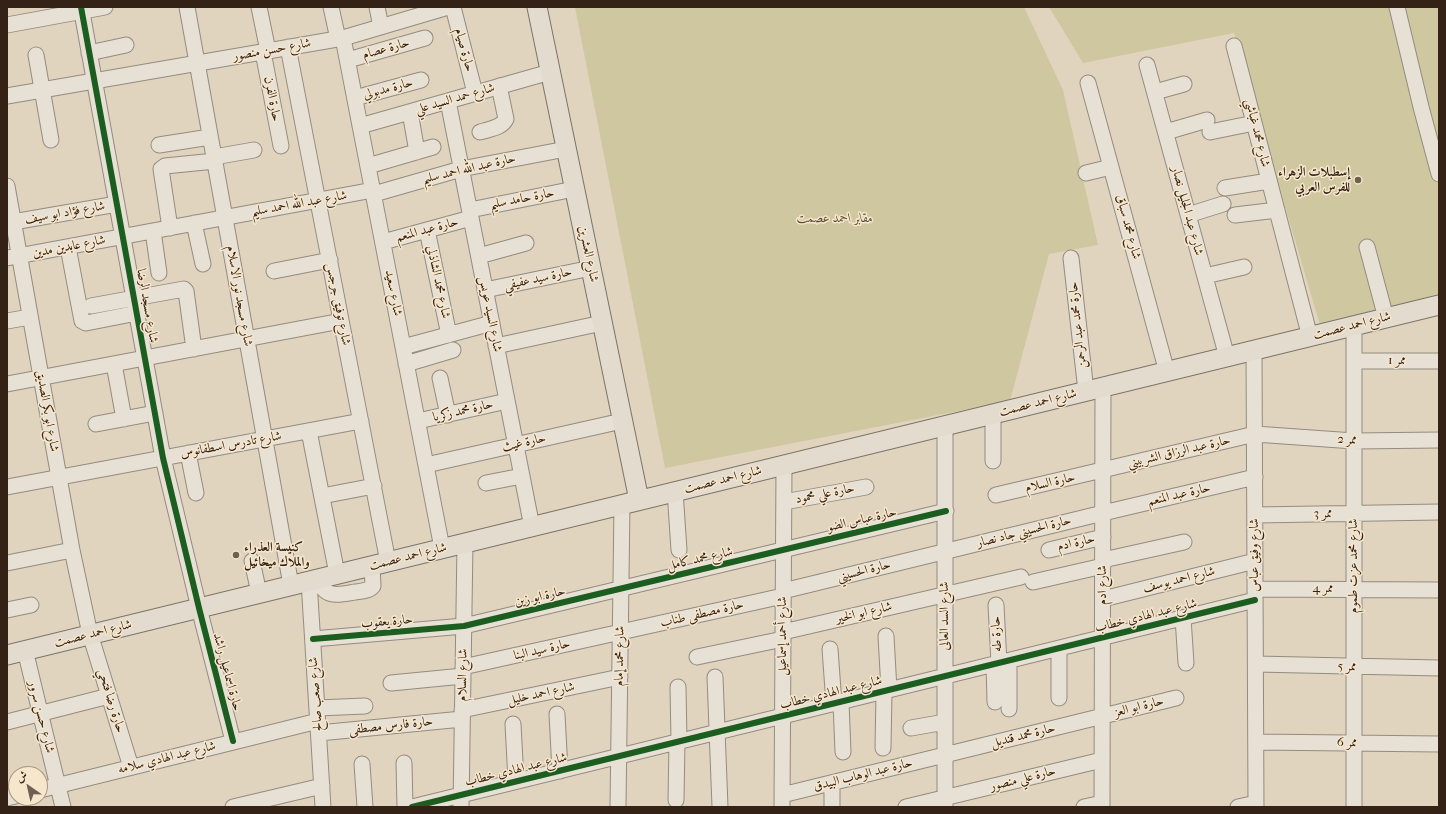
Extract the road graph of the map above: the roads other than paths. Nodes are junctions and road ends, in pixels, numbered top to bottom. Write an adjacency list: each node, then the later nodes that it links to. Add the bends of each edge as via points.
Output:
1 (105, 7): 10 (street)
2 (187, 7): 22 (street, شارع مسجد نور الاسلام)
3 (259, 7): 18 (street, حارة الفرن)
4 (332, 7): 14 (street, شارع سعيد)
5 (377, 7): 12 (street)
6 (448, 7): 12 (street, شارع حسن منصور)
7 (453, 7): 32 (street, حارة صيام)
8 (537, 7): 24 (main road, شارع العشرين)
9 (1397, 7): 54 (street)
10 (81, 9): 11 (street); 19 (street, شارع مسجد الرضا)
11 (7, 25)
12 (381, 27): 14 (street, شارع حسن منصور)
13 (425, 38): 21 (street, حارة عصام)
14 (340, 39): 17 (street, شارع حسن منصور); 21 (street, شارع سعيد)
15 (126, 45): 19 (street)
16 (1234, 46): 37 (street, شارع محمد غباشي)
17 (288, 47): 18 (street, شارع حسن منصور); 60 (street, شارع توفيق جرجس)
18 (265, 51): 22 (street, شارع حسن منصور); 44 (street, حارة الفرن)
19 (89, 52): 25 (street, شارع مسجد الرضا)
20 (36, 55): 30 (street)
21 (348, 60): 34 (street, شارع سعيد)
22 (197, 63): 25 (street, شارع حسن منصور); 41 (street, شارع مسجد نور الاسلام)
23 (1147, 65): 31 (street, شارع عبد الجليل نصار)
24 (550, 72): 29 (street, شارع حمد السيد علي); 46 (main road, شارع العشرين)
25 (94, 80): 30 (street, شارع حسن منصور); 61 (street, شارع مسجد الرضا)
26 (421, 80): 34 (street, حارة مدبولي)
27 (1088, 83): 52 (street, شارع محمد سباق)
28 (1184, 84): 31 (street)
29 (499, 86): 32 (street, شارع حمد السيد علي); 39 (street, via 505,122 501,126)
30 (42, 90): 33 (street, شارع حسن منصور); 42 (street)
31 (1155, 92): 40 (street, شارع عبد الجليل نصار)
32 (475, 93): 35 (street, شارع حمد السيد علي)
33 (7, 96)
34 (355, 98): 38 (street, شارع سعيد)
35 (448, 101): 36 (street, شارع حمد السيد علي); 51 (street, شارع السيد عويس)
36 (410, 112): 38 (street, شارع حمد السيد علي); 48 (street)
37 (1254, 123): 40 (street); 55 (street, شارع محمد غباشي)
38 (360, 126): 50 (street, شارع سعيد)
39 (480, 132)
40 (1166, 132): 65 (street, شارع عبد الجليل نصار)
41 (210, 137): 43 (street); 49 (street, شارع مسجد نور الاسلام)
42 (51, 140)
43 (159, 145)
44 (281, 146)
45 (433, 147): 48 (street)
46 (566, 148): 51 (street, حارة عبد الله احمد سليم); 58 (main road, شارع العشرين)
47 (254, 150): 49 (street)
48 (417, 152): 50 (street)
49 (214, 159): 67 (street, شارع مسجد نور الاسلام); 70 (street, via 165,166 161,169)
50 (368, 166): 59 (street, شارع سعيد)
51 (462, 168): 59 (street, حارة عبد الله احمد سليم); 64 (street, شارع السيد عويس)
52 (1111, 168): 53 (street); 114 (street, شارع محمد سباق)
53 (1086, 173)
54 (1439, 174)
55 (1269, 181): 57 (street); 63 (street, شارع محمد غباشي)
56 (7, 186): 68 (street, شارع ابو بكر الصديق)
57 (1225, 188)
58 (574, 189): 64 (street, حارة حامد سليم); 84 (main road, شارع العشرين)
59 (373, 192): 60 (street, شارع عبد الله احمد سليم); 74 (street, شارع سعيد)
60 (318, 200): 67 (street, شارع عبد الله احمد سليم); 81 (street, شارع توفيق جرجس)
61 (117, 204): 68 (street, شارع فؤاد ابو سيف); 73 (street, شارع مسجد الرضا)
62 (1223, 204): 65 (street)
63 (1277, 210): 66 (street); 101 (street, شارع محمد غباشي)
64 (470, 214): 71 (street, حارة عبد المنعم); 78 (street, شارع السيد عويس)
65 (1188, 215): 87 (street, شارع عبد الجليل نصار)
66 (1235, 215)
67 (225, 218): 69 (street, شارع عابدين مدين); 102 (street, شارع مسجد نور الاسلام)
68 (13, 222): 79 (street, شارع ابو بكر الصديق)
69 (194, 224): 70 (street, شارع عابدين مدين); 82 (street)
70 (170, 228): 72 (street, شارع عابدين مدين)
71 (427, 230): 74 (street, حارة عبد المنعم); 100 (street, شارع محمد الشاذلي)
72 (153, 231): 73 (street, شارع عابدين مدين); 86 (street)
73 (123, 237): 76 (street, شارع عابدين مدين); 89 (street, شارع مسجد الرضا)
74 (383, 242): 104 (street, شارع سعيد)
75 (526, 243): 78 (street)
76 (68, 247): 79 (street, شارع عابدين مدين); 92 (street, via 82,321 86,323)
77 (1367, 247): 94 (street)
78 (479, 256): 88 (street, شارع السيد عويس)
79 (13, 257): 93 (street, شارع ابو بكر الصديق)
80 (1071, 258): 118 (street, حارة محمد عبد الرحمن)
81 (330, 260): 85 (street); 96 (street, شارع توفيق جرجس)
82 (203, 264)
83 (1244, 267): 87 (street)
84 (591, 268): 88 (street, حارة سيد عفيفي); 98 (main road, شارع العشرين)
85 (274, 271)
86 (159, 273)
87 (1205, 276): 108 (street, شارع عبد الجليل نصار)
88 (485, 290): 97 (street, شارع السيد عويس)
89 (134, 298): 91 (street); 92 (street, شارع مسجد الرضا); 105 (street, via 185,290)
90 (1439, 305): 94 (main road, شارع احمد عصمت)
91 (91, 306)
92 (137, 313): 109 (street, شارع مسجد الرضا)
93 (30, 316): 95 (street); 115 (street, شارع ابو بكر الصديق)
94 (1386, 318): 99 (main road, شارع احمد عصمت)
95 (7, 321)
96 (342, 321): 102 (street); 124 (street, شارع توفيق جرجس)
97 (492, 323): 100 (street); 103 (street, شارع السيد عويس)
98 (602, 323): 103 (street); 126 (main road, شارع العشرين)
99 (1354, 326): 101 (main road, شارع احمد عصمت); 110 (street, شارع محمد عزت طموم)
100 (449, 335): 104 (street)
101 (1310, 337): 107 (main road, شارع احمد عصمت)
102 (246, 339): 105 (street); 131 (street, شارع مسجد نور الاسلام)
103 (496, 346): 119 (street, شارع السيد عويس)
104 (403, 347): 113 (street, شارع سعيد)
105 (194, 349): 109 (street)
106 (453, 350): 113 (street)
107 (1254, 350): 108 (main road, شارع احمد عصمت); 130 (street, شارع وفيق عباس)
108 (1227, 357): 114 (main road, شارع احمد عصمت)
109 (145, 358): 112 (street); 120 (street, شارع مسجد الرضا)
110 (1355, 361): 111 (street, ممر 1); 133 (street, شارع محمد عزت طموم)
111 (1439, 361)
112 (114, 364): 115 (street); 123 (street)
113 (406, 364): 125 (street, شارع سعيد)
114 (1167, 372): 118 (main road, شارع احمد عصمت)
115 (41, 378): 117 (street); 142 (street, شارع ابو بكر الصديق)
116 (440, 378): 122 (street)
117 (7, 384)
118 (1094, 389): 121 (main road, شارع احمد عصمت); 140 (street, شارع ادم)
119 (507, 401): 122 (street, حارة محمد زكريا); 134 (street, شارع السيد عويس)
120 (155, 414): 123 (street); 136 (street, شارع مسجد الرضا)
121 (993, 414): 128 (main road, شارع احمد عصمت); 137 (street)
122 (448, 415): 125 (street, حارة محمد زكريا)
123 (124, 419): 127 (street)
124 (361, 421): 129 (street, شارع تادرس اسطفانوس); 145 (street, شارع توفيق جرجس)
125 (418, 421): 138 (street, شارع سعيد)
126 (622, 421): 134 (street, حارة غيث); 152 (main road, شارع العشرين)
127 (96, 424)
128 (946, 426): 139 (main road, شارع احمد عصمت); 154 (street, شارع السد العالى)
129 (309, 431): 131 (street, شارع تادرس اسطفانوس); 151 (street)
130 (1255, 434): 133 (street, ممر 2); 140 (street, حارة عبد الرزاق الشربيني); 143 (street, شارع وفيق عباس)
131 (264, 439): 135 (street, شارع تادرس اسطفانوس); 176 (street, شارع مسجد نور الاسلام)
132 (1439, 440): 133 (street, ممر 2)
133 (1354, 441): 157 (street, شارع محمد عزت طموم)
134 (516, 445): 138 (street, حارة غيث); 141 (street, شارع السيد عويس)
135 (188, 453): 136 (street, شارع تادرس اسطفانوس); 149 (street)
136 (163, 458): 142 (street, شارع تادرس اسطفانوس); 187 (street, شارع مسجد الرضا)
137 (993, 461)
138 (426, 465): 163 (street, شارع سعيد)
139 (784, 465): 148 (main road, شارع احمد عصمت); 153 (street, شارع أحمد إسماعيل)
140 (1103, 470): 150 (street, حارة السلام); 156 (street, شارع ادم)
141 (522, 476): 144 (street); 159 (street, شارع السيد عويس)
142 (59, 477): 146 (street, شارع تادرس اسطفانوس); 164 (street, شارع ابو بكر الصديق)
143 (1255, 477): 156 (street, حارة عبد المنعم); 158 (street, شارع وفيق عباس)
144 (486, 483)
145 (374, 486): 151 (street); 173 (street, شارع توفيق جرجس)
146 (7, 487)
147 (866, 487): 153 (street, حارة علي محمود)
148 (675, 492): 152 (main road, شارع احمد عصمت); 165 (street)
149 (196, 494)
150 (996, 495)
151 (322, 496): 174 (street)
152 (630, 502): 159 (main road, شارع احمد عصمت); 177 (street, شارع محمد إمام)
153 (784, 502): 166 (street, شارع أحمد إسماعيل)
154 (946, 511): 166 (street, حارة عباس الضو); 168 (street, شارع السد العالى)
155 (1439, 512): 157 (street, ممر 3)
156 (1103, 513): 160 (street, شارع ادم); 168 (street, حارة الحسيني جاد نصار)
157 (1354, 513): 158 (street, ممر 3); 178 (street, شارع محمد عزت طموم)
158 (1255, 515): 171 (street, شارع وفيق عباس)
159 (532, 526): 162 (main road, شارع احمد عصمت)
160 (1103, 537): 167 (street, حارة ادم); 172 (street, شارع ادم)
161 (1184, 542): 172 (street, شارع ابو الخير)
162 (465, 543): 163 (main road, شارع احمد عصمت); 190 (street, شارع السلام)
163 (442, 548): 173 (main road, شارع احمد عصمت)
164 (72, 550): 169 (street); 192 (street, شارع ابو بكر الصديق)
165 (679, 550)
166 (784, 550): 177 (street, شارع محمد كامل); 181 (street, شارع أحمد إسماعيل)
167 (1049, 550)
168 (945, 551): 181 (street, حارة الحسيني); 182 (street, شارع السد العالى)
169 (14, 561)
170 (252, 561): 180 (street)
171 (1255, 561): 183 (street, شارع وفيق عباس); 184 (street, شارع احمد يوسف)
172 (1103, 563): 182 (street, شارع ابو الخير); 184 (street, شارع ادم)
173 (380, 564): 174 (main road, شارع احمد عصمت); 175 (street, شارع توفيق جرجس, via 373,586 367,590 331,594)
174 (337, 574): 175 (main road, شارع احمد عصمت)
175 (314, 580): 176 (main road, شارع احمد عصمت); 196 (street, شارع صعب صالح)
176 (290, 585): 180 (main road, شارع احمد عصمت)
177 (622, 589): 190 (street, حارة ابو زين); 191 (street, شارع محمد إمام)
178 (1354, 589): 179 (street, ممر 4); 183 (street, ممر 4); 204 (street, شارع محمد عزت طموم)
179 (1439, 590)
180 (258, 593): 187 (main road, شارع احمد عصمت)
181 (783, 593): 191 (street, حارة مصطفى طناب); 193 (street, شارع أحمد إسماعيل)
182 (945, 595): 193 (street, شارع ابو الخير); 207 (street, شارع السد العالى)
183 (1255, 595): 189 (street, شارع عبد الهادي خطاب); 203 (street, شارع وفيق عباس)
184 (1103, 599): 195 (street, شارع ادم)
185 (31, 604): 188 (street)
186 (996, 605): 201 (street, حارة طه)
187 (198, 608): 192 (main road, شارع احمد عصمت); 231 (street, حارة اسماعيل راشد)
188 (7, 610)
189 (1183, 618): 195 (street, شارع عبد الهادي خطاب); 202 (street)
190 (464, 626): 196 (street, حارة يعقوب); 206 (street, شارع السلام)
191 (620, 632): 206 (street, حارة سيد البنا); 208 (street, شارع محمد إمام)
192 (90, 634): 199 (main road, شارع احمد عصمت); 213 (street, حارة رضا فتحي)
193 (783, 635): 200 (street, شارع ابو الخير); 223 (street, شارع أحمد إسماعيل)
194 (886, 636): 212 (street)
195 (1103, 638): 198 (street, شارع عبد الهادي خطاب); 224 (street, شارع ادم)
196 (313, 639): 225 (street, شارع صعب صالح)
197 (830, 649): 217 (street)
198 (1059, 649): 201 (street, شارع عبد الهادي خطاب); 214 (street)
199 (16, 653): 220 (street, شارع حسن سرور)
200 (697, 657)
201 (1000, 663): 207 (street, شارع عبد الهادي خطاب); 216 (street); 219 (street)
202 (1186, 663)
203 (1256, 664): 204 (street, ممر 5); 233 (street, شارع وفيق عباس)
204 (1354, 667): 205 (street, ممر 5); 234 (street, شارع محمد عزت طموم)
205 (1439, 668)
206 (463, 672): 210 (street, حارة سيد البنا); 221 (street, شارع السلام)
207 (946, 676): 212 (street, شارع عبد الهادي خطاب); 227 (street, شارع السد العالى)
208 (620, 677): 221 (street, شارع احمد خليل); 239 (street, شارع محمد إمام)
209 (715, 677): 230 (street)
210 (391, 683)
211 (678, 687): 232 (street)
212 (886, 691): 217 (street, شارع عبد الهادي خطاب); 236 (street)
213 (109, 696): 220 (street); 243 (street, حارة رضا فتحي)
214 (1059, 698)
215 (1176, 698): 224 (street, حارة ابو العز)
216 (995, 702)
217 (837, 703): 223 (street, شارع عبد الهادي خطاب); 237 (street)
218 (365, 706): 225 (street)
219 (1009, 709)
220 (40, 714): 226 (street); 247 (street, شارع حسن سرور)
221 (462, 714): 225 (street, حارة فارس مصطفى); 251 (street, شارع السلام)
222 (557, 714): 244 (street)
223 (784, 716): 230 (street, شارع عبد الهادي خطاب); 252 (street, شارع أحمد إسماعيل)
224 (1103, 716): 238 (street, حارة محمد قنديل); 240 (street, شارع ادم)
225 (318, 721): 231 (street, شارع عبد الهادي سلامه); 248 (street, شارع صعب صالح)
226 (7, 722)
227 (945, 722): 229 (street); 238 (street, شارع السد العالى)
228 (513, 724): 245 (street)
229 (911, 728)
230 (718, 732): 232 (street, شارع عبد الهادي خطاب); 263 (street)
231 (233, 741): 243 (street, شارع عبد الهادي سلامه)
232 (678, 742): 239 (street, شارع عبد الهادي خطاب); 250 (street)
233 (1256, 742): 234 (street, ممر 6); 255 (street, شارع وفيق عباس)
234 (1354, 743): 235 (street, ممر 6); 268 (street, شارع محمد عزت طموم)
235 (1439, 744)
236 (883, 748)
237 (843, 752)
238 (944, 755): 246 (street, حارة عبد الوهاب البيدق); 253 (street, شارع السد العالى)
239 (619, 756): 244 (street, شارع عبد الهادي خطاب); 262 (street, شارع محمد إمام)
240 (1102, 760): 253 (street, حارة علي منصور); 254 (street, شارع ادم)
241 (404, 763): 260 (street)
242 (362, 764): 259 (street)
243 (131, 767): 247 (street, شارع عبد الهادي سلامه)
244 (560, 771): 245 (street, شارع عبد الهادي خطاب)
245 (516, 781): 251 (street, شارع عبد الهادي خطاب)
246 (832, 783): 252 (street, حارة عبد الوهاب البيدق); 264 (street)
247 (57, 785): 249 (street, شارع عبد الهادي سلامه); 256 (street, شارع حسن سرور)
248 (322, 786): 257 (street); 258 (street, شارع صعب صالح)
249 (48, 788)
250 (676, 800)
251 (461, 801): 261 (street, شارع عبد الهادي خطاب)
252 (782, 801)
253 (945, 802): 265 (street, حارة علي منصور)
254 (1102, 805): 266 (street)
255 (1256, 805): 267 (street)
256 (63, 807)
257 (233, 807)
258 (324, 807)
259 (365, 807)
260 (404, 807)
261 (412, 807)
262 (618, 807)
263 (720, 807)
264 (832, 807)
265 (906, 807)
266 (1084, 807)
267 (1238, 807)
268 (1354, 807)

